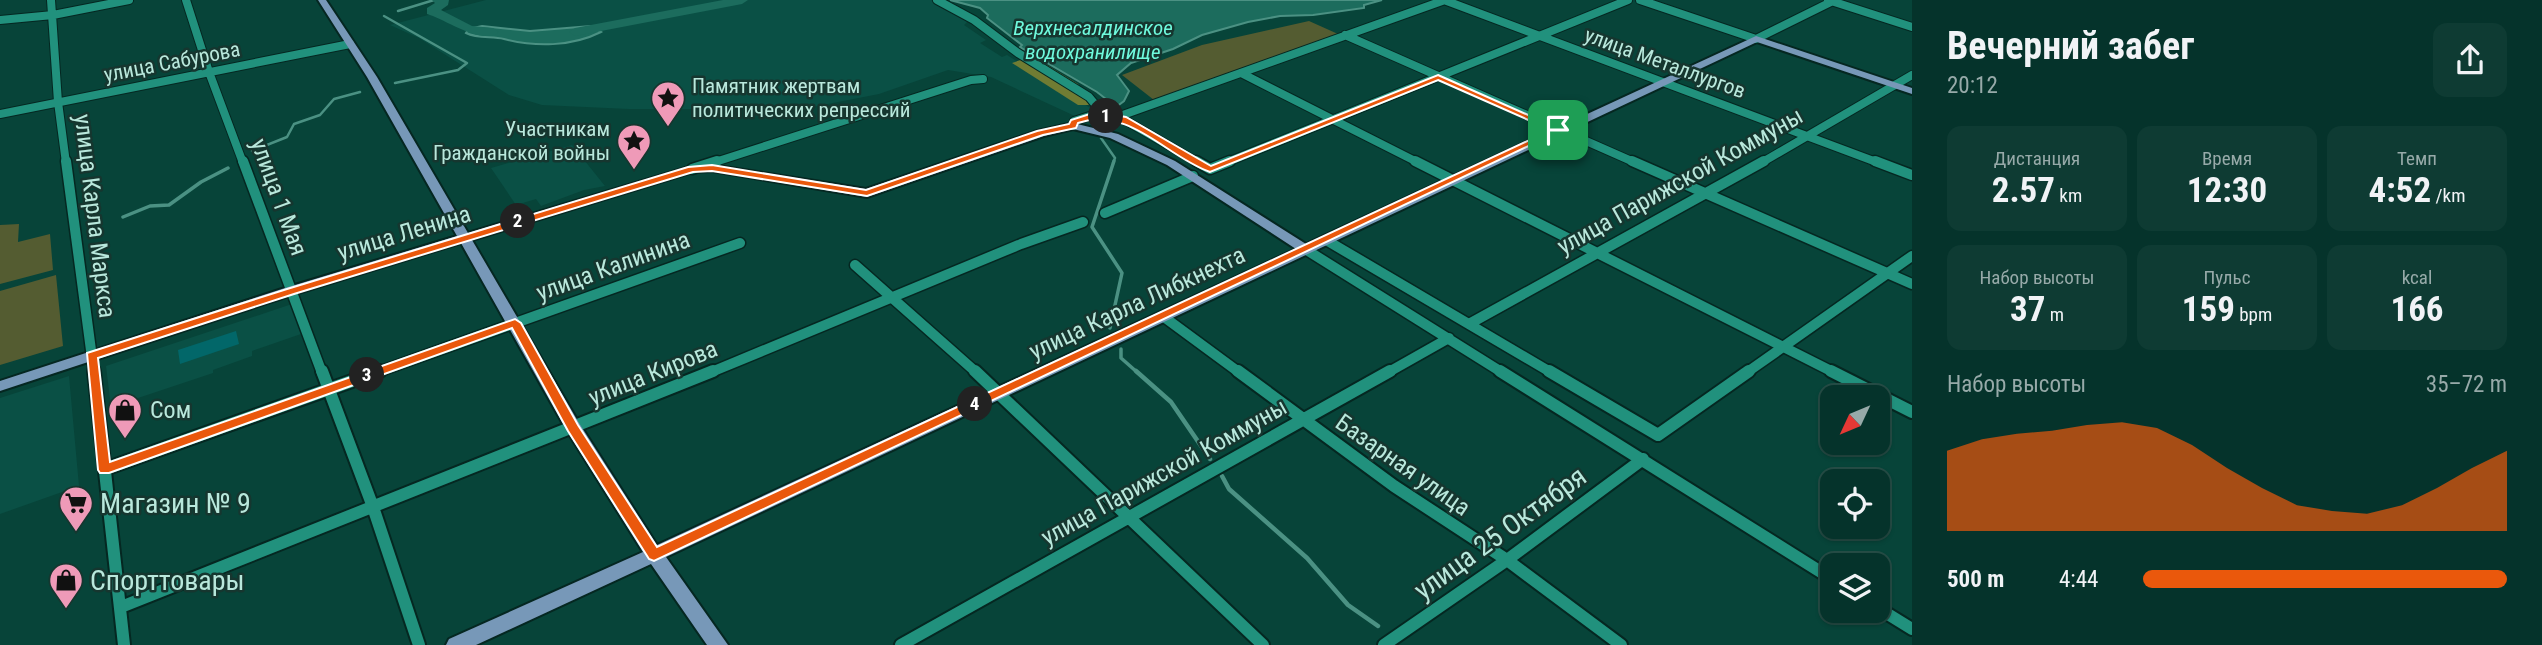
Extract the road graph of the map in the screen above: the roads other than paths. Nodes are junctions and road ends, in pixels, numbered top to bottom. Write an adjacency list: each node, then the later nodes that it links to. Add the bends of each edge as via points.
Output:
1 (51, 0): 10 (street, улица Карла Маркса)
2 (128, 0): 10 (street)
3 (186, 0): 17 (street, улица 1 Мая)
4 (323, 0): 16 (main road)
5 (937, 0): 27 (street, via 1089,97)
6 (1445, 0): 13 (street, улица Металлургов); 14 (street)
7 (1628, 0): 13 (street)
8 (1640, 0): 15 (street)
9 (1831, 1): 12 (street); 15 (street, улица Карла Либкнехта)
10 (53, 15): 11 (street); 25 (street, улица Карла Маркса)
11 (0, 20)
12 (1912, 27)
13 (1541, 35): 20 (street); 22 (street, улица Металлургов)
14 (1345, 36): 18 (street); 20 (street)
15 (1756, 39): 22 (main road, улица Карла Либкнехта); 23 (main road)
16 (350, 44): 17 (street, улица Сабурова); 39 (main road)
17 (209, 72): 25 (street, улица Сабурова); 48 (street, улица 1 Мая)
18 (1241, 73): 27 (street, via 1120,116); 28 (street)
19 (1912, 75): 23 (street, улица Парижской Коммуны)
20 (1438, 77): 28 (street); 30 (street)
21 (983, 79): 32 (street, улица Ленина)
22 (1664, 82): 30 (main road, улица Карла Либкнехта); 31 (street, улица Металлургов)
23 (1895, 85): 24 (main road); 31 (street, улица Парижской Коммуны)
24 (1912, 91)
25 (58, 102): 26 (street, улица Сабурова); 55 (street, улица Карла Маркса)
26 (0, 114)
27 (1104, 115): 28 (street, via 1123,119 1210,169); 29 (street, via 1074,121)
28 (1333, 121): 35 (street)
29 (1073, 126): 32 (main road, via 1041,132 867,193 712,168); 34 (main road, via 1114,135)
30 (1558, 130): 35 (main road, улица Карла Либкнехта); 36 (street)
31 (1808, 135): 33 (street, улица Металлургов); 36 (street, улица Парижской Коммуны)
32 (692, 169): 39 (main road, улица Ленина)
33 (1912, 175)
34 (1193, 176): 37 (street); 42 (main road)
35 (1454, 181): 40 (main road, улица Карла Либкнехта); 43 (street)
36 (1707, 194): 43 (street, улица Парижской Коммуны); 46 (street)
37 (1105, 213)
38 (1083, 222): 49 (street, улица Кирова)
39 (464, 238): 48 (main road, улица Ленина); 51 (main road)
40 (1326, 240): 42 (main road, улица Карла Либкнехта); 52 (street)
41 (740, 243): 51 (street, улица Калинина)
42 (1306, 249): 50 (main road, улица Карла Либкнехта); 53 (street)
43 (1599, 254): 52 (street, улица Парижской Коммуны); 54 (street)
44 (1912, 256): 46 (street)
45 (855, 265): 49 (street)
46 (1888, 273): 47 (street); 54 (street)
47 (1912, 284)
48 (290, 291): 55 (main road, улица Ленина); 57 (street, улица 1 Мая)
49 (893, 296): 58 (street); 61 (street, улица Кирова)
50 (1164, 317): 58 (main road, улица Карла Либкнехта); 60 (street, Базарная улица)
51 (515, 323): 57 (street, улица Калинина); 61 (main road)
52 (1469, 324): 54 (street, via 1658,435)
53 (1449, 338): 60 (street, улица Парижской Коммуны); 62 (street)
54 (1782, 346): 59 (street)
55 (92, 356): 56 (main road, улица Ленина); 63 (street, улица Карла Маркса)
56 (0, 386)
57 (328, 388): 63 (street, улица Калинина); 64 (street, улица 1 Мая)
58 (999, 392): 65 (street); 66 (main road, улица Карла Либкнехта)
59 (1912, 412)
60 (1302, 420): 65 (street, улица Парижской Коммуны); 67 (street, Базарная улица)
61 (573, 428): 64 (street, улица Кирова); 66 (main road)
62 (1643, 458): 67 (street, улица 25 Октября); 68 (street)
63 (105, 470): 69 (street, улица Карла Маркса)
64 (373, 507): 69 (street, улица Кирова); 73 (street, улица 1 Мая)
65 (1130, 517): 76 (street, улица Парижской Коммуны); 77 (street)
66 (654, 555): 74 (main road, улица Карла Либкнехта); 75 (main road)
67 (1507, 560): 78 (street, улица 25 Октября); 79 (street, Базарная улица)
68 (1820, 571)
69 (121, 607): 72 (street, улица Карла Маркса)
70 (1890, 615): 71 (street)
71 (1912, 629)
72 (124, 645)
73 (419, 645)
74 (456, 645)
75 (718, 645)
76 (901, 645)
77 (1263, 645)
78 (1384, 645)
79 (1621, 645)

